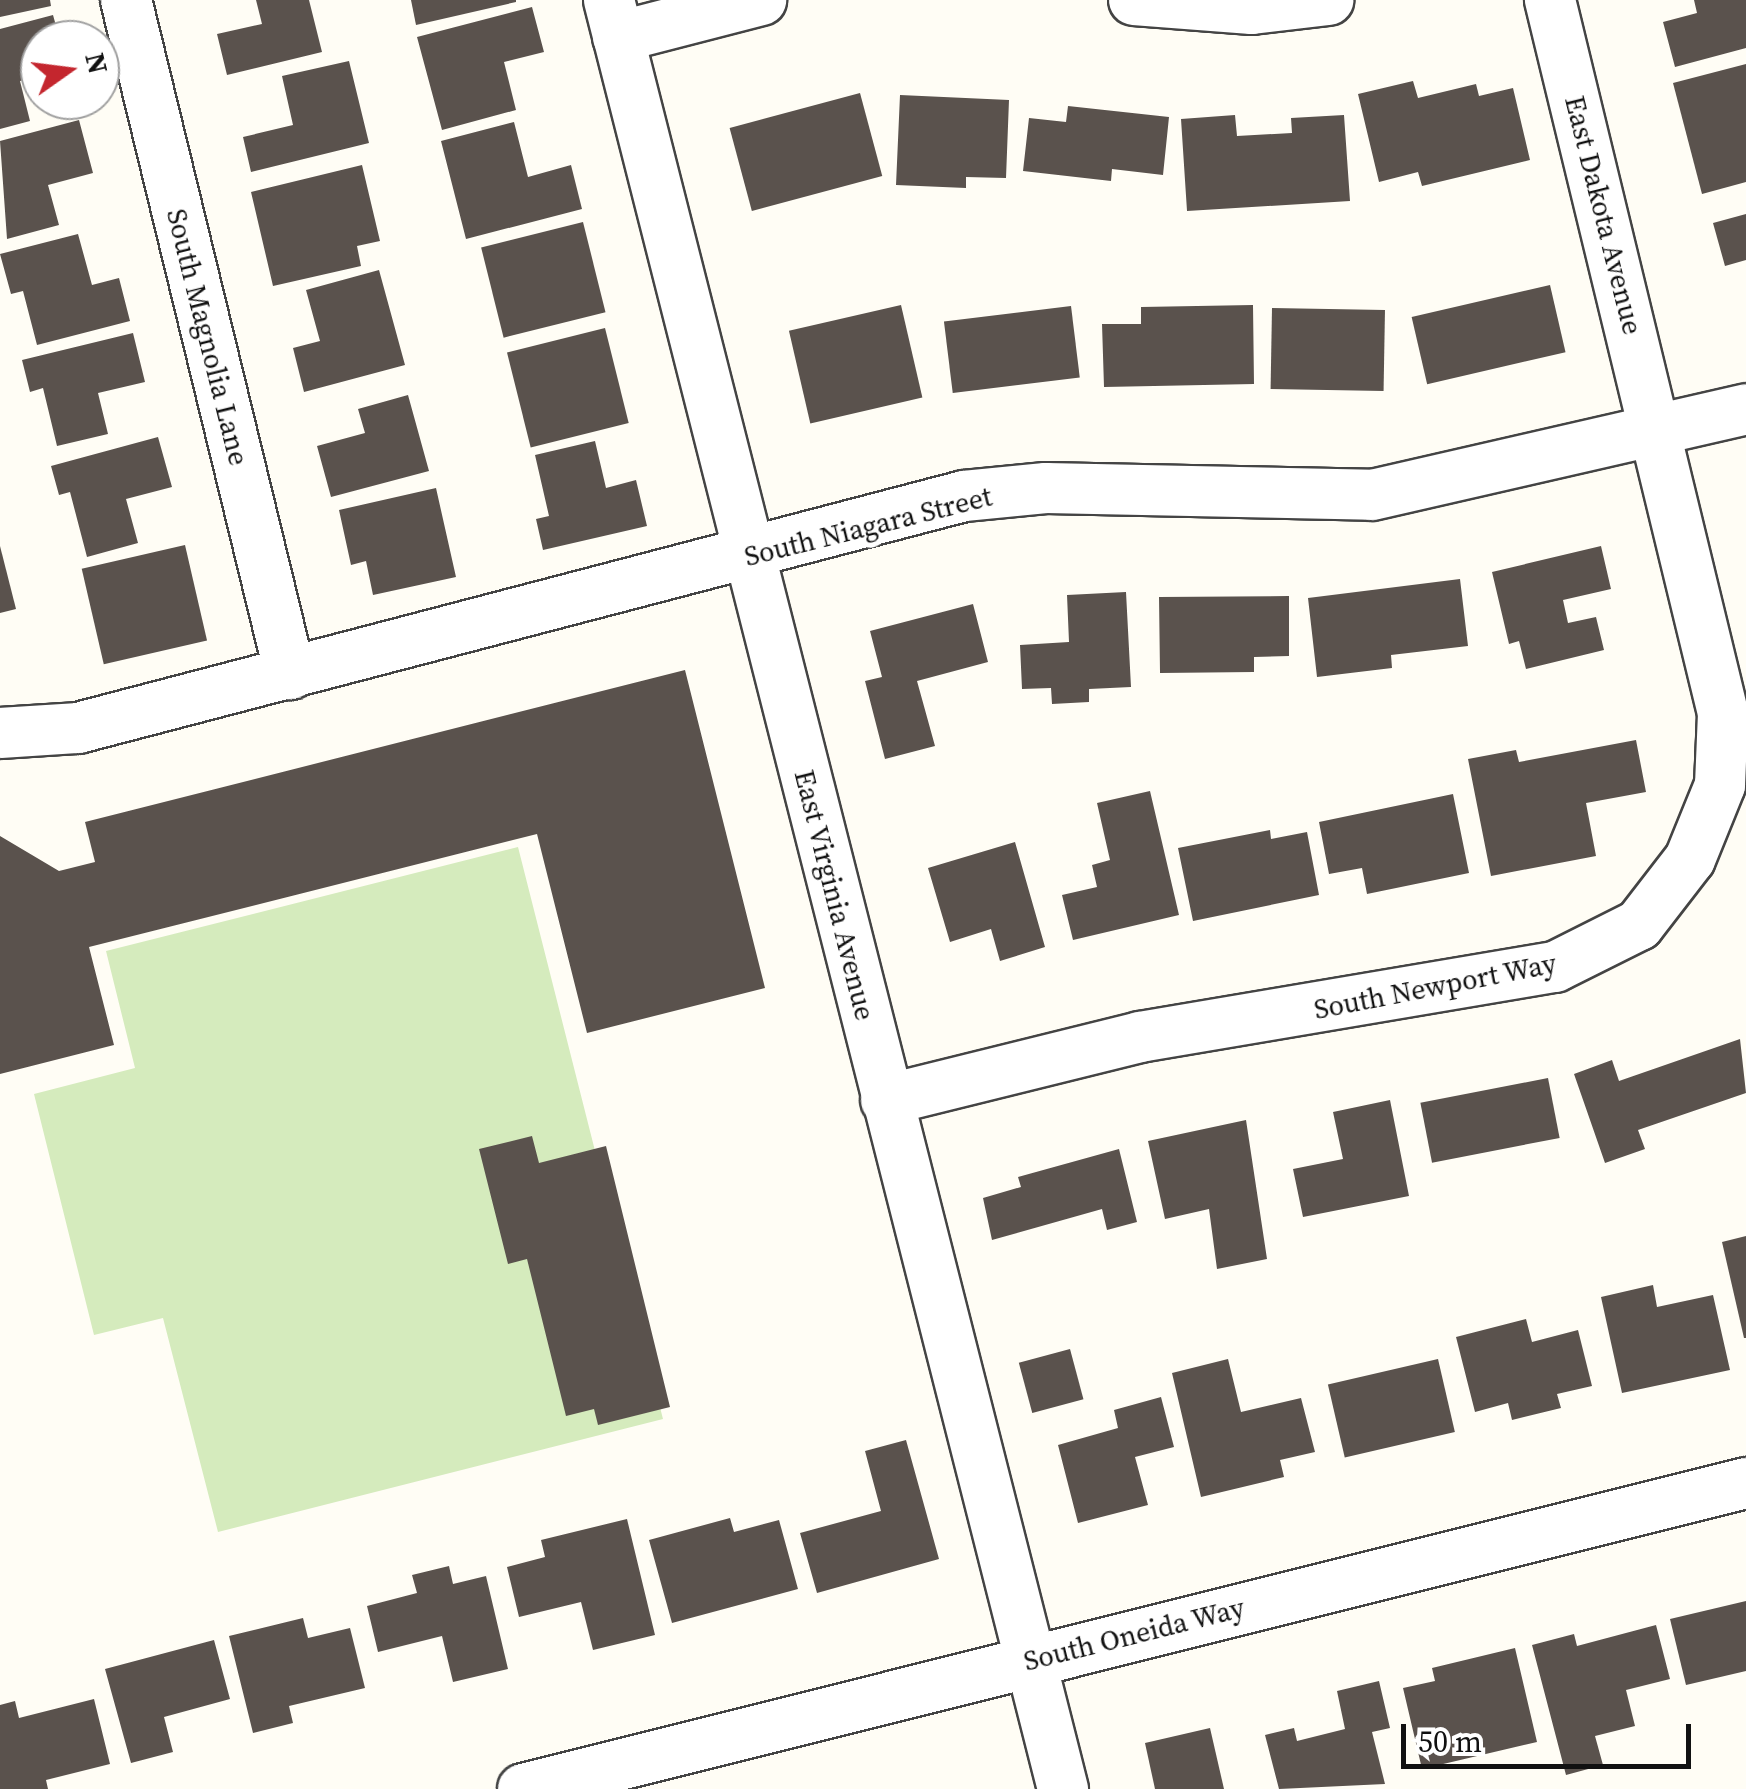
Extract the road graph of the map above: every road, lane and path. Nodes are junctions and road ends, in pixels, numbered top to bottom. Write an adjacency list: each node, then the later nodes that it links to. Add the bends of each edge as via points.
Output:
1 (126, 0): 10 (street, South Magnolia Lane)
2 (762, 0): 6 (street)
3 (1134, 0): 4 (street, via 1252,10)
4 (1328, 0)
5 (1550, 0): 8 (street, East Dakota Avenue)
6 (614, 18): 9 (street, East Virginia Avenue)
7 (1746, 408): 8 (street, South Niagara Street)
8 (1657, 431): 9 (street, South Niagara Street, via 1372,495 992,492); 12 (street, South Newport Way, via 1724,740 1708,825 1664,898 1638,925 1532,972 1140,1037)
9 (749, 554): 10 (street, South Niagara Street); 12 (street, East Virginia Avenue)
10 (290, 674): 11 (street, South Niagara Street, via 78,728)
11 (0, 732)
12 (886, 1100): 14 (street, East Virginia Avenue)
13 (1746, 1484): 14 (street, South Oneida Way)
14 (1031, 1659): 15 (street, South Oneida Way); 16 (street, East Virginia Avenue)
15 (522, 1789)
16 (1063, 1789)

